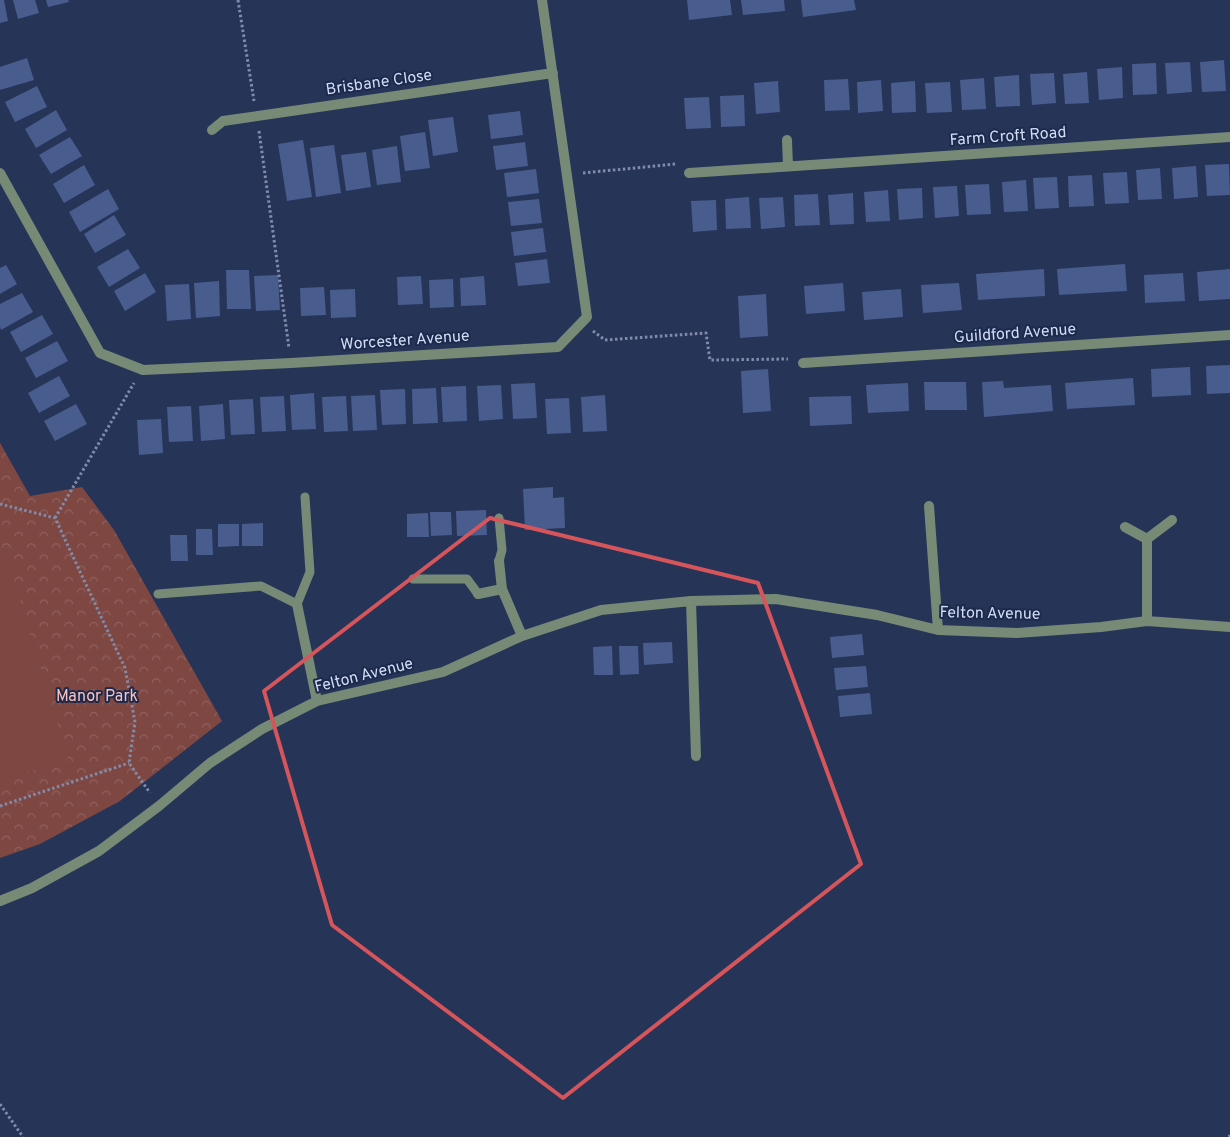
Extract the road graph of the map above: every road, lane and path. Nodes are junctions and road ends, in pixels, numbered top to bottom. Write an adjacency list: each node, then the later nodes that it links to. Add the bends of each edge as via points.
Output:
1 (238, 0): 4 (path)
2 (542, 0): 3 (street)
3 (553, 73): 4 (street, Brisbane Close); 11 (street)
4 (257, 116): 5 (street, Brisbane Close, via 223,121); 14 (path)
5 (212, 130)
6 (1230, 137): 8 (street, Farm Croft Road)
7 (787, 140): 8 (street)
8 (788, 166): 9 (street, Farm Croft Road)
9 (689, 173): 11 (path, via 686,163)
10 (0, 174): 16 (street, Worcester Avenue, via 100,353)
11 (567, 175): 12 (street, via 587,318)
12 (582, 323): 14 (street, Worcester Avenue, via 558,347); 15 (path, via 605,340 706,333 710,360 790,359)
13 (1230, 335): 15 (street, Guildford Avenue)
14 (291, 363): 16 (street, Worcester Avenue)
15 (802, 363)
16 (143, 370): 20 (path)
17 (305, 497): 31 (lane, via 310,572)
18 (0, 504): 20 (path)
19 (929, 506): 34 (street)
20 (55, 518): 38 (path, via 125,668 134,722)
21 (499, 518): 25 (lane, via 502,550)
22 (1172, 520): 24 (street)
23 (1125, 527): 24 (street)
24 (1147, 539): 32 (street)
25 (499, 561): 27 (street)
26 (412, 579): 29 (lane, via 466,579)
27 (502, 589): 29 (street); 35 (street)
28 (158, 594): 31 (lane, via 261,586)
29 (478, 594)
30 (691, 601): 34 (street, Felton Avenue, via 776,599 877,615); 35 (street, Felton Avenue, via 601,610); 37 (street)
31 (297, 604): 36 (street)
32 (1148, 621): 33 (street, Felton Avenue); 34 (street, Felton Avenue, via 1017,633)
33 (1230, 628)
34 (938, 630)
35 (522, 636): 36 (street, Felton Avenue, via 443,672)
36 (317, 701): 40 (street, Felton Avenue, via 262,729 210,763)
37 (696, 756)
38 (129, 763): 39 (path); 40 (path)
39 (0, 806)
40 (159, 806): 41 (street, Felton Avenue, via 99,851 32,888)
41 (0, 901)
42 (0, 1104): 43 (path)
43 (23, 1137)

